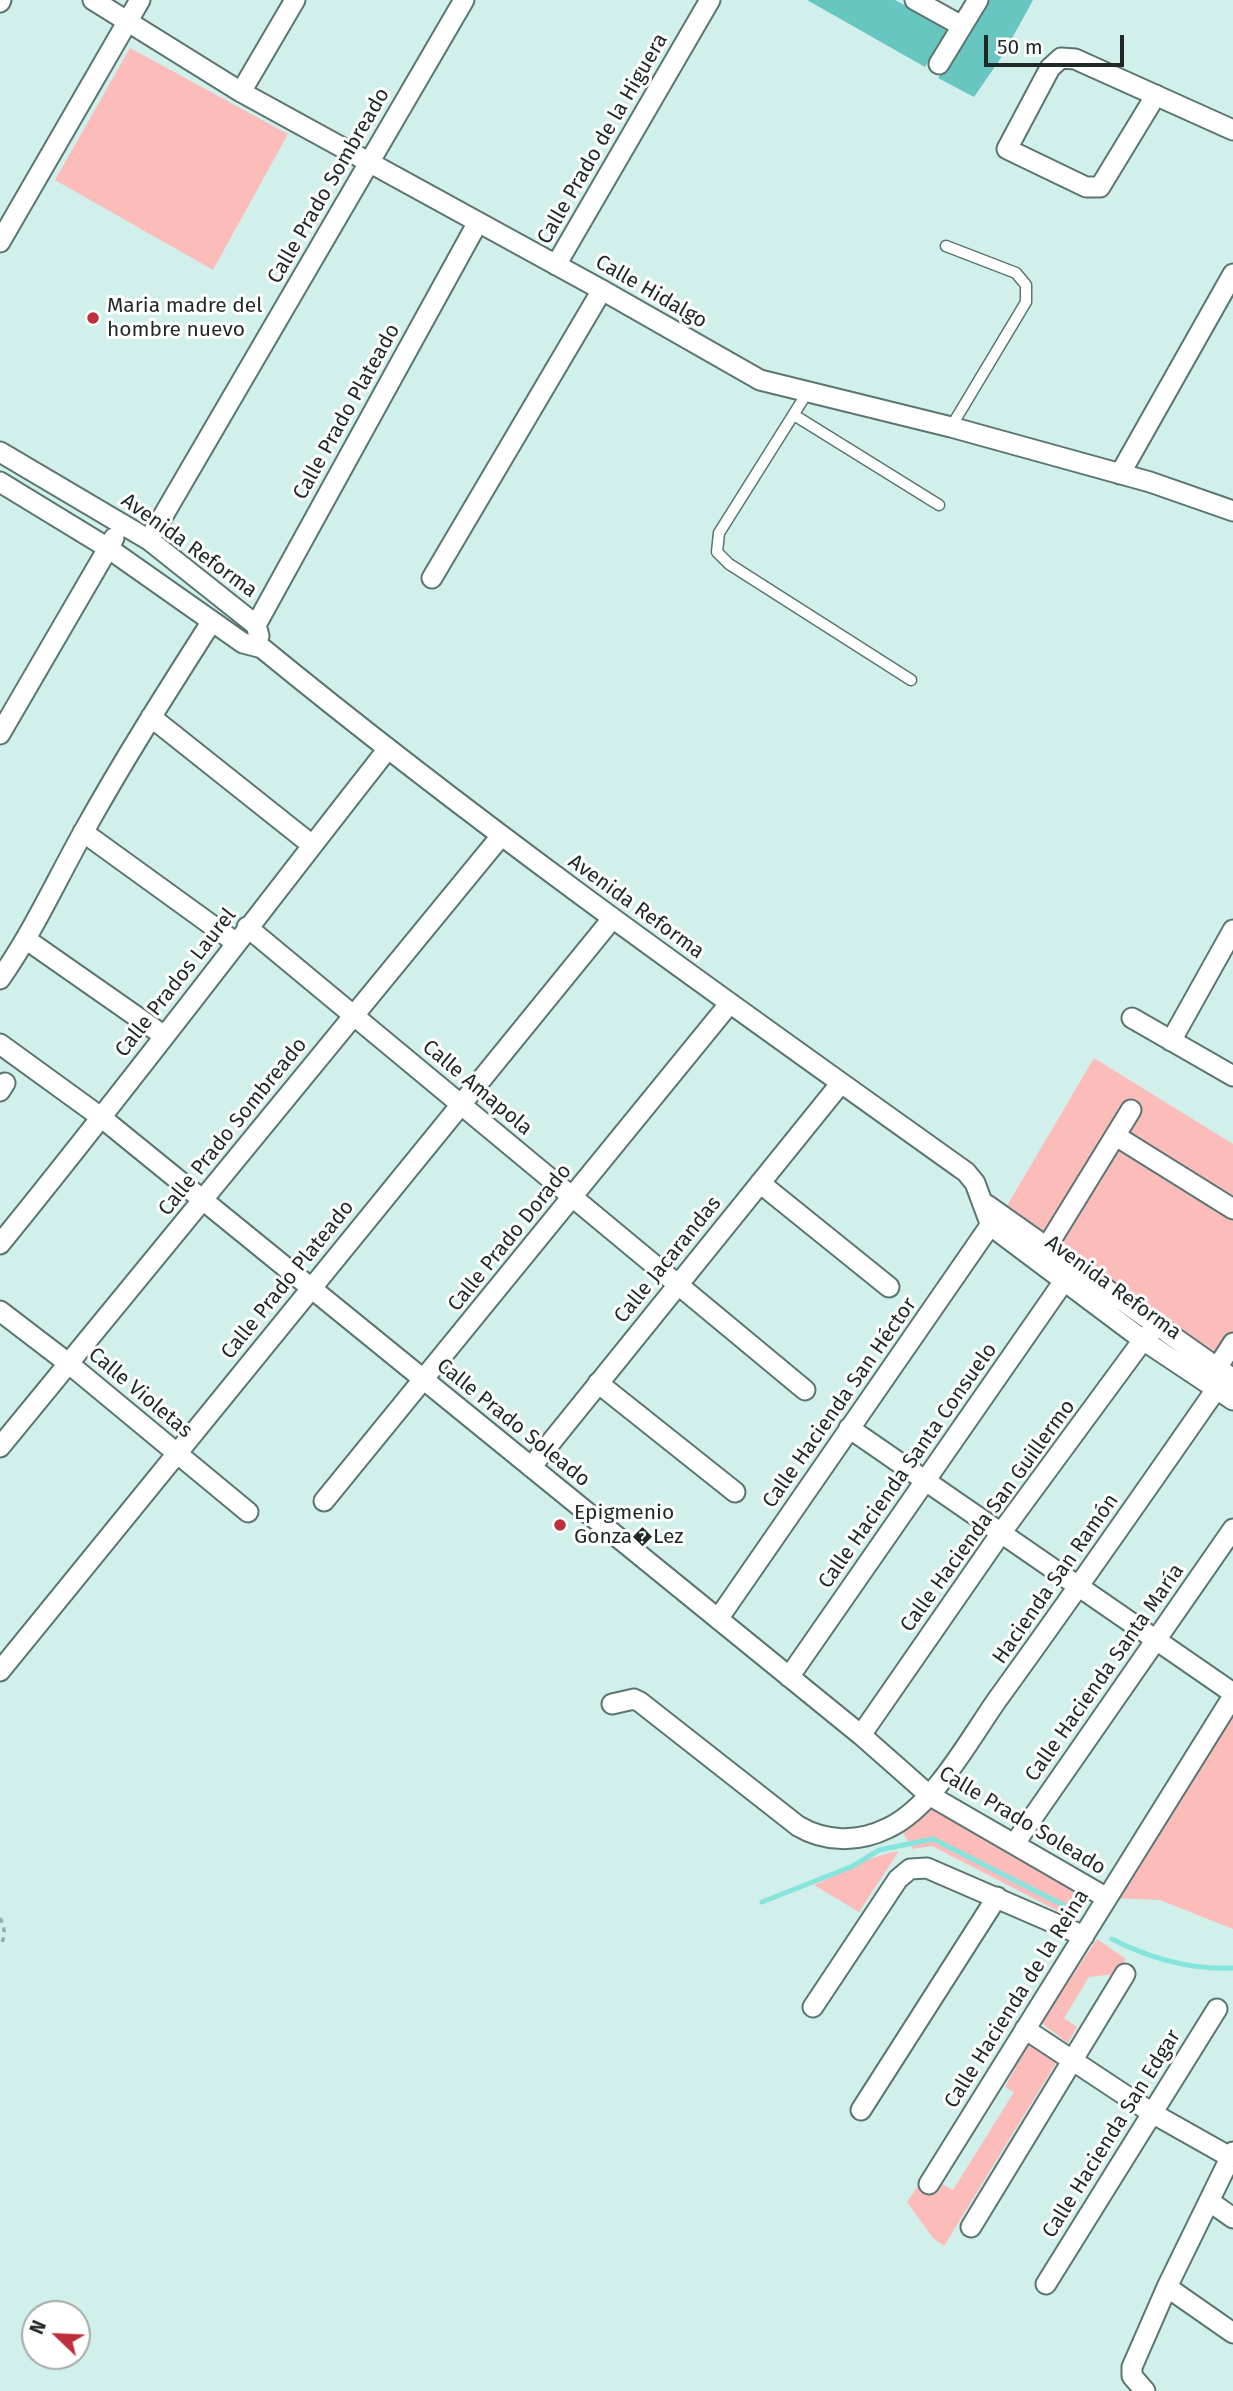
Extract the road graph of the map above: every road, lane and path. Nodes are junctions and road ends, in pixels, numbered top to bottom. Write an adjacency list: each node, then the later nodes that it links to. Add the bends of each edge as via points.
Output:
1 (93, 0): 8 (street, Calle Hidalgo)
2 (140, 0): 8 (street)
3 (295, 0): 11 (street)
4 (464, 0): 14 (street, Calle Prado Sombreado)
5 (710, 0): 18 (street, Calle Prado de la Higuera)
6 (915, 0): 9 (street)
7 (978, 0): 9 (street)
8 (127, 22): 11 (street, Calle Hidalgo); 16 (street)
9 (962, 26): 10 (street)
10 (939, 64)
11 (241, 92): 14 (street, Calle Hidalgo)
12 (1156, 95): 12 (street, via 1075,59 1061,58 1050,68 1007,149 1086,187 1100,187); 13 (street)
13 (1233, 130)
14 (370, 162): 15 (street, Calle Hidalgo); 31 (street, Calle Prado Sombreado)
15 (478, 222): 18 (street, Calle Hidalgo); 35 (street, Calle Prado Plateado)
16 (0, 242)
17 (946, 246): 23 (lane, via 1016,273 1026,285 1026,302)
18 (556, 265): 20 (street, Calle Hidalgo)
19 (1233, 274): 26 (street)
20 (602, 290): 21 (street, Calle Hidalgo, via 760,380); 33 (street)
21 (807, 393): 22 (lane); 23 (street, Calle Hidalgo)
22 (794, 415): 28 (lane); 37 (lane, via 719,533 717,552)
23 (951, 427): 26 (street, Calle Hidalgo)
24 (0, 452): 25 (street, Avenida Reforma)
25 (19, 463): 27 (street); 30 (street, Avenida Reforma)
26 (1120, 474): 29 (street, Calle Hidalgo)
27 (3, 489): 32 (street, Avenida Reforma)
28 (939, 505)
29 (1233, 511)
30 (123, 523): 31 (street, Avenida Reforma); 32 (street)
31 (149, 540): 35 (street, Avenida Reforma)
32 (108, 548): 34 (street, Avenida Reforma); 39 (street)
33 (432, 578)
34 (212, 621): 36 (street, Avenida Reforma, via 243,643); 38 (street)
35 (256, 625): 36 (street, Avenida Reforma)
36 (262, 648): 40 (street, Avenida Reforma)
37 (911, 680)
38 (151, 717): 41 (street); 43 (street)
39 (0, 734)
40 (387, 750): 42 (street, Avenida Reforma); 43 (street, Calle Prados Laurel)
41 (83, 832): 46 (street); 47 (street)
42 (501, 836): 44 (street, Avenida Reforma); 51 (street, Calle Prado Sombreado)
43 (312, 845): 45 (street, Calle Prados Laurel)
44 (612, 919): 50 (street, Avenida Reforma); 58 (street, Calle Prado Plateado)
45 (247, 927): 47 (street, Calle Prados Laurel); 51 (street, Calle Amapola)
46 (27, 940): 49 (street); 53 (street)
47 (234, 942): 53 (street, Calle Prados Laurel)
48 (1230, 942): 54 (street)
49 (0, 979)
50 (730, 1003): 57 (street, Avenida Reforma); 63 (street, Calle Prado Dorado)
51 (354, 1015): 58 (street, Calle Amapola); 64 (street, Calle Prado Sombreado)
52 (1132, 1018): 54 (street)
53 (163, 1035): 60 (street, Calle Prados Laurel)
54 (1171, 1041): 56 (street)
55 (0, 1044): 60 (street, Calle Prado Soleado)
56 (1233, 1076)
57 (841, 1083): 62 (street, Calle Jacarandas); 66 (street, Avenida Reforma, via 966,1172)
58 (461, 1104): 63 (street, Calle Amapola); 72 (street, Calle Prado Plateado)
59 (1131, 1110): 61 (street)
60 (102, 1118): 64 (street, Calle Prado Soleado); 67 (street, Calle Prados Laurel)
61 (1116, 1136): 65 (street); 68 (street)
62 (760, 1183): 70 (street, Calle Jacarandas); 71 (street)
63 (573, 1197): 70 (street, Calle Amapola); 78 (street, Calle Prado Dorado)
64 (203, 1200): 72 (street, Calle Prado Soleado); 76 (street, Calle Prado Sombreado)
65 (1233, 1209)
66 (995, 1219): 68 (street, Avenida Reforma); 82 (street, Calle Hacienda San Héctor)
67 (0, 1244)
68 (1042, 1254): 69 (street, Avenida Reforma); 74 (street, Avenida Reforma)
69 (1065, 1281): 74 (street, Avenida Reforma); 86 (street, Calle Hacienda Santa Consuelo)
70 (678, 1284): 79 (street, Calle Jacarandas); 80 (street, Calle Amapola)
71 (889, 1287)
72 (312, 1288): 78 (street, Calle Prado Soleado); 84 (street, Calle Prado Plateado)
73 (0, 1311): 76 (street, Calle Violetas)
74 (1150, 1333): 77 (street, Avenida Reforma); 91 (street, Calle Hacienda San Guillermo)
75 (1233, 1343): 77 (street, Hacienda San Ramón)
76 (68, 1363): 83 (street, Calle Prado Sombreado); 84 (street, Calle Violetas)
77 (1222, 1379): 81 (street, Avenida Reforma); 92 (street, Hacienda San Ramón)
78 (424, 1380): 85 (street, Calle Prado Soleado); 88 (street, Calle Prado Dorado)
79 (598, 1384): 85 (street, Calle Jacarandas); 87 (street)
80 (805, 1390)
81 (1233, 1400)
82 (849, 1428): 86 (street); 93 (street, Calle Hacienda San Héctor)
83 (0, 1447)
84 (177, 1453): 89 (street, Calle Violetas); 95 (street, Calle Prado Plateado)
85 (531, 1467): 93 (street, Calle Prado Soleado)
86 (925, 1481): 91 (street); 96 (street, Calle Hacienda Santa Consuelo)
87 (735, 1492)
88 (324, 1501)
89 (248, 1512)
90 (1233, 1529): 94 (street, Calle Hacienda Santa María)
91 (1001, 1533): 92 (street); 99 (street, Calle Hacienda San Guillermo)
92 (1079, 1587): 94 (street); 100 (street, Hacienda San Ramón)
93 (718, 1619): 96 (street, Calle Prado Soleado)
94 (1156, 1640): 97 (street); 101 (street, Calle Hacienda Santa María)
95 (3, 1660)
96 (789, 1677): 99 (street, Calle Prado Soleado)
97 (1233, 1695): 103 (street, Calle Hacienda de la Reina)
98 (612, 1704): 100 (street, Hacienda San Ramón, via 640,1702 817,1837 866,1837 890,1828)
99 (861, 1735): 100 (street, Calle Prado Soleado)
100 (929, 1795): 101 (street, Calle Prado Soleado)
101 (1015, 1843): 103 (street, Calle Prado Soleado)
102 (997, 1897): 105 (street); 108 (street, via 927,1868 910,1868 898,1879); 112 (street)
103 (1107, 1898): 105 (street, Calle Hacienda de la Reina)
104 (0, 1918): 106 (path, via 4,1940)
105 (1084, 1936): 110 (street, Calle Hacienda de la Reina)
106 (0, 1946)
107 (1125, 1974): 111 (street)
108 (813, 2007)
109 (1217, 2009): 113 (street, Calle Hacienda San Edgar)
110 (1026, 2029): 111 (street); 115 (street, Calle Hacienda de la Reina)
111 (1073, 2060): 113 (street); 118 (street)
112 (861, 2110)
113 (1152, 2113): 114 (street); 119 (street, Calle Hacienda San Edgar)
114 (1232, 2155): 116 (street)
115 (929, 2184)
116 (1209, 2201): 117 (street); 120 (street)
117 (1233, 2218)
118 (971, 2227)
119 (1046, 2284)
120 (1167, 2287): 121 (street); 122 (street, via 1132,2367 1132,2376)
121 (1233, 2333)
122 (1145, 2391)

